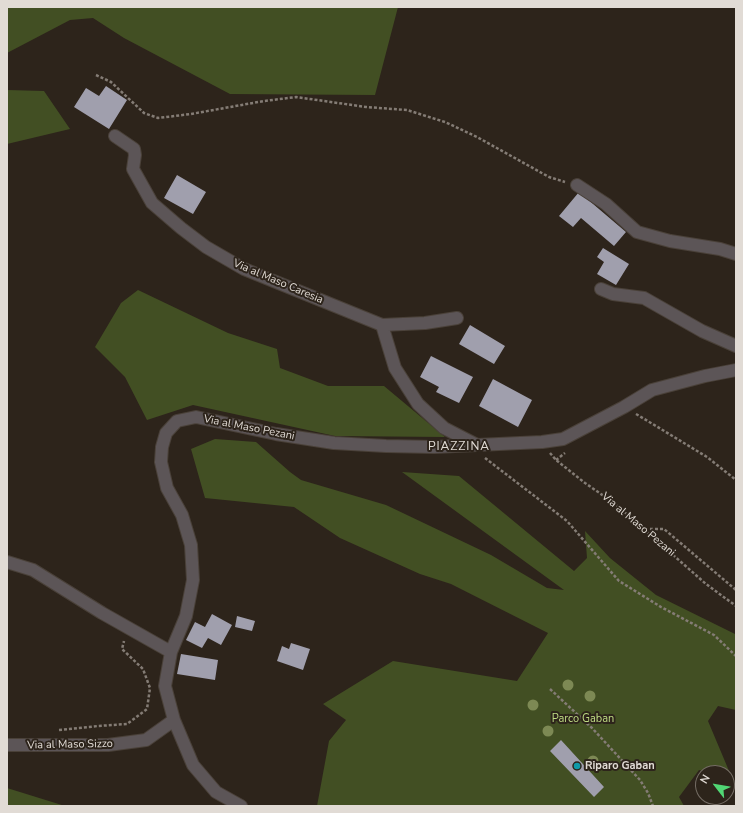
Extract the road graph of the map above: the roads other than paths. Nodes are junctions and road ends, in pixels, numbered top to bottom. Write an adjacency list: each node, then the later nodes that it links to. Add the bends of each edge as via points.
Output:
1 (115, 136): 6 (street, Via al Maso Caresia, via 134,149 136,155 132,169 152,203 206,247 244,269)
2 (577, 185): 3 (street, via 606,204 637,232)
3 (736, 254)
4 (601, 289): 7 (street, via 613,294 644,298 702,331)
5 (457, 318): 6 (street, Via al Maso Caresia, via 425,323)
6 (382, 325): 9 (street, via 395,368 418,404 444,428)
7 (736, 346)
8 (736, 370): 9 (street, Via al Maso Pezani, via 652,390 563,439)
9 (473, 446): 11 (street, Via al Maso Pezani, via 334,443 196,417 177,421 166,433 161,462 167,488 182,515 191,545 194,580 186,616)
10 (7, 562): 11 (street, via 33,570)
11 (171, 652): 12 (street, Via al Maso Pezani, via 165,686)
12 (174, 720): 13 (street, Via al Maso Sizzo, via 146,740 108,745); 14 (street, Via al Maso Pezani, via 193,765 216,792)
13 (7, 745)
14 (240, 806)

